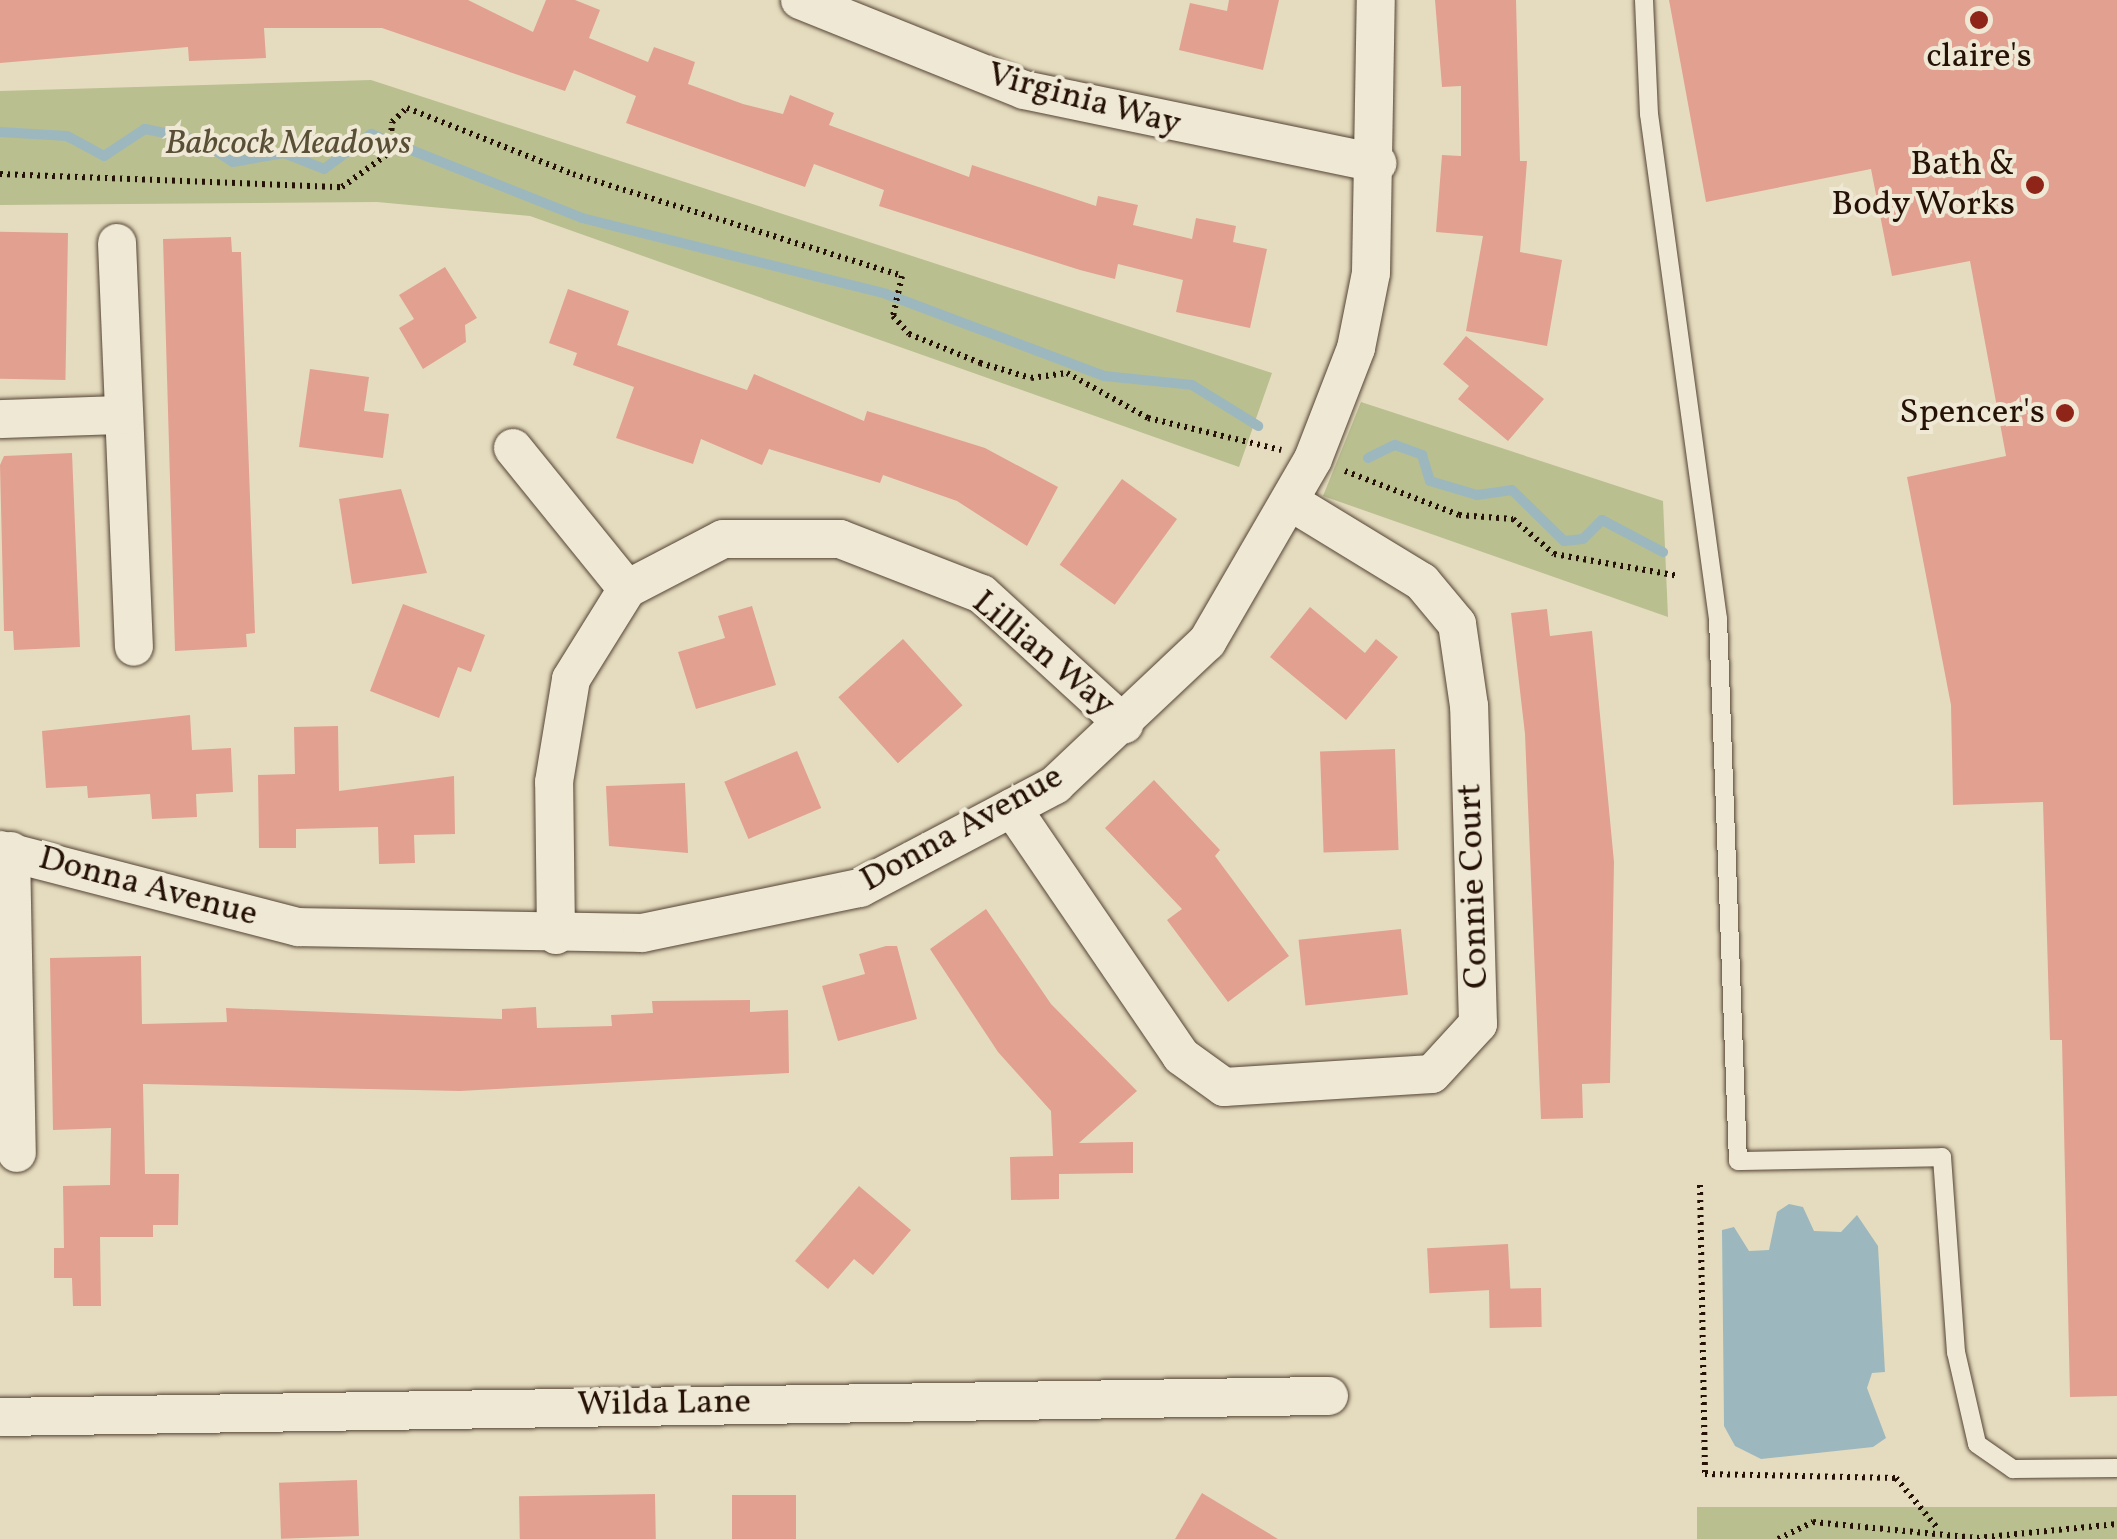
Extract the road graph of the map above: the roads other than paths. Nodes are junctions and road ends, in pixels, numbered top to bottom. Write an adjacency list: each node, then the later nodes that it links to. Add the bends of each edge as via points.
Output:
1 (800, 0): 4 (street, Virginia Way, via 1024,90)
2 (1376, 0): 4 (street, Donna Avenue)
3 (1644, 0): 19 (lane, via 1649,114 1718,619 1738,1162 1942,1157 1956,1352 1977,1444 2013,1469)
4 (1378, 163): 9 (street, Donna Avenue, via 1356,348)
5 (117, 243): 6 (street)
6 (123, 415): 7 (street); 11 (street)
7 (0, 419)
8 (513, 448): 10 (street)
9 (1294, 504): 12 (street, Donna Avenue, via 1207,642); 13 (street, Connie Court, via 1422,582 1457,624 1470,706 1478,1024 1432,1074 1224,1087 1182,1056)
10 (627, 589): 12 (street, Lillian Way, via 723,539 840,539 982,594); 15 (street, via 571,679 558,724)
11 (134, 646)
12 (1124, 724): 13 (street, Donna Avenue, via 1055,785)
13 (1012, 808): 15 (street, Donna Avenue, via 860,888 738,920)
14 (6, 851): 15 (street, Donna Avenue, via 298,927); 16 (street)
15 (556, 935)
16 (17, 1153)
17 (1329, 1396): 18 (street, Wilda Lane)
18 (0, 1417)
19 (2117, 1468)

